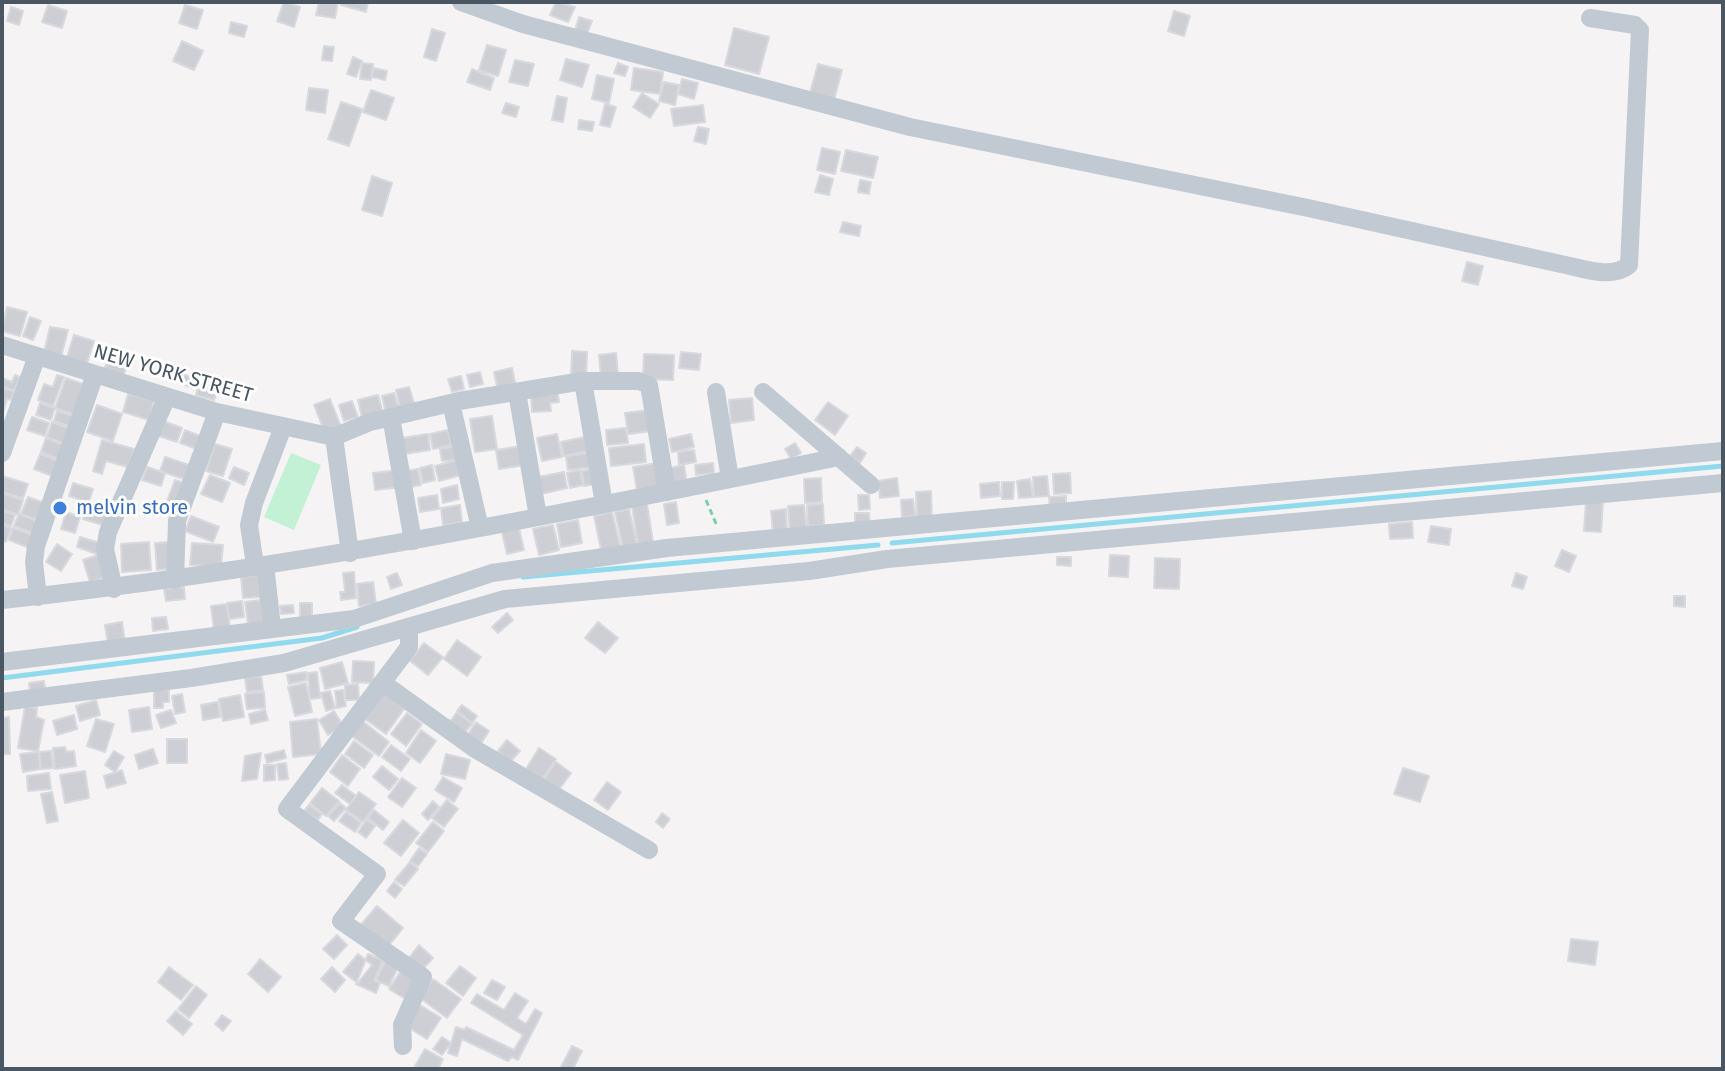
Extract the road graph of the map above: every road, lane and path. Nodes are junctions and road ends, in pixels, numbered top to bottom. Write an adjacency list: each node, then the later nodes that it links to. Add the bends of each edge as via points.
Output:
1 (461, 2): 2 (street, via 523,24 910,127 1619,272 1629,265 1640,30)
2 (1590, 18)
3 (2, 345): 4 (street, NEW YORK STREET)
4 (37, 356): 5 (street, NEW YORK STREET); 14 (street)
5 (95, 374): 10 (street, NEW YORK STREET); 36 (street, via 36,546)
6 (583, 381): 7 (street); 24 (street, via 649,385); 25 (street)
7 (517, 392): 11 (street); 26 (street)
8 (716, 392): 20 (street)
9 (763, 392): 19 (street)
10 (167, 397): 12 (street, NEW YORK STREET); 35 (street, via 108,532 105,549)
11 (451, 403): 13 (street); 28 (street)
12 (217, 412): 15 (street, NEW YORK STREET); 34 (street, via 177,521)
13 (391, 417): 16 (street); 29 (street)
14 (7, 423): 18 (street)
15 (283, 427): 16 (street, NEW YORK STREET); 33 (street, via 249,525)
16 (334, 437): 31 (street)
17 (1723, 451): 27 (street)
18 (2, 453)
19 (839, 457): 20 (street); 23 (street)
20 (730, 479): 22 (street)
21 (1723, 483): 32 (street)
22 (700, 485): 24 (street); 30 (path)
23 (871, 485)
24 (667, 492): 25 (street)
25 (604, 504): 26 (street)
26 (538, 517): 28 (street)
27 (885, 526): 30 (street); 32 (street)
28 (480, 528): 29 (street)
29 (413, 541): 31 (street)
30 (724, 543): 38 (street, via 516,568 354,619)
31 (350, 553): 33 (street)
32 (887, 559): 39 (street, via 505,599)
33 (260, 565): 34 (street); 38 (street)
34 (175, 580): 35 (street)
35 (114, 589): 36 (street)
36 (38, 597): 37 (street)
37 (2, 600)
38 (272, 627): 40 (street)
39 (409, 627): 41 (street, via 409,647); 42 (street, via 284,663)
40 (2, 662)
41 (383, 683): 43 (street, via 475,749); 44 (street, via 287,809 377,874 341,921 424,978 402,1025)
42 (2, 702)
43 (649, 850)
44 (403, 1046)

